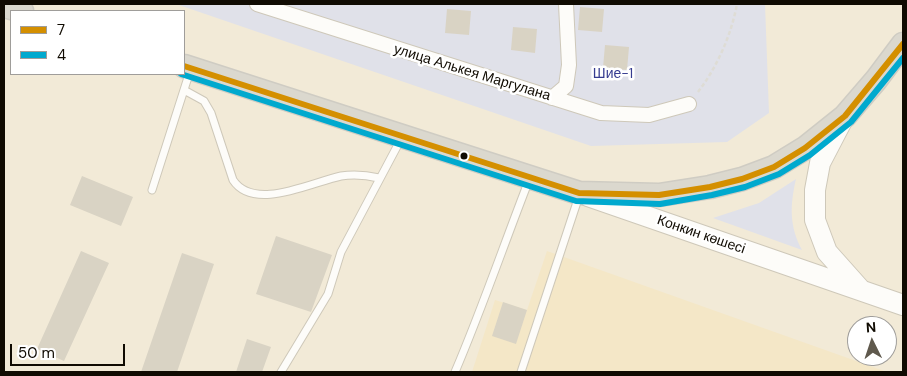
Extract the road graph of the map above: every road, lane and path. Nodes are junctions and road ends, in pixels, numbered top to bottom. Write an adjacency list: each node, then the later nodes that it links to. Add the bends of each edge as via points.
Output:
1 (257, 4): 9 (street, улица Алькея Маргулана)
2 (566, 4): 9 (street, via 566,86)
3 (737, 4): 10 (path, via 714,71)
4 (4, 6): 5 (highway)
5 (18, 10)
6 (903, 44): 11 (highway)
7 (187, 67): 8 (lane); 12 (highway, Конкин көшесі)
8 (184, 90): 13 (lane, via 204,101 233,180 246,191 267,194 298,191 341,176 360,174); 15 (lane)
9 (552, 98): 10 (street, улица Алькея Маргулана, via 601,113 640,115)
10 (689, 104)
11 (845, 116): 16 (highway, via 805,148 774,167 742,179 659,195); 17 (main road, via 820,163 815,190 815,220 827,252)
12 (403, 136): 13 (lane); 14 (highway, Конкин көшесі)
13 (379, 178): 19 (lane, via 341,252 328,294)
14 (530, 178): 16 (highway, Конкин көшесі); 20 (lane)
15 (152, 190)
16 (579, 193): 17 (main road, Конкин көшесі); 21 (lane)
17 (861, 291): 18 (main road, Конкин көшесі)
18 (903, 305)
19 (281, 372)
20 (455, 372)
21 (521, 372)

